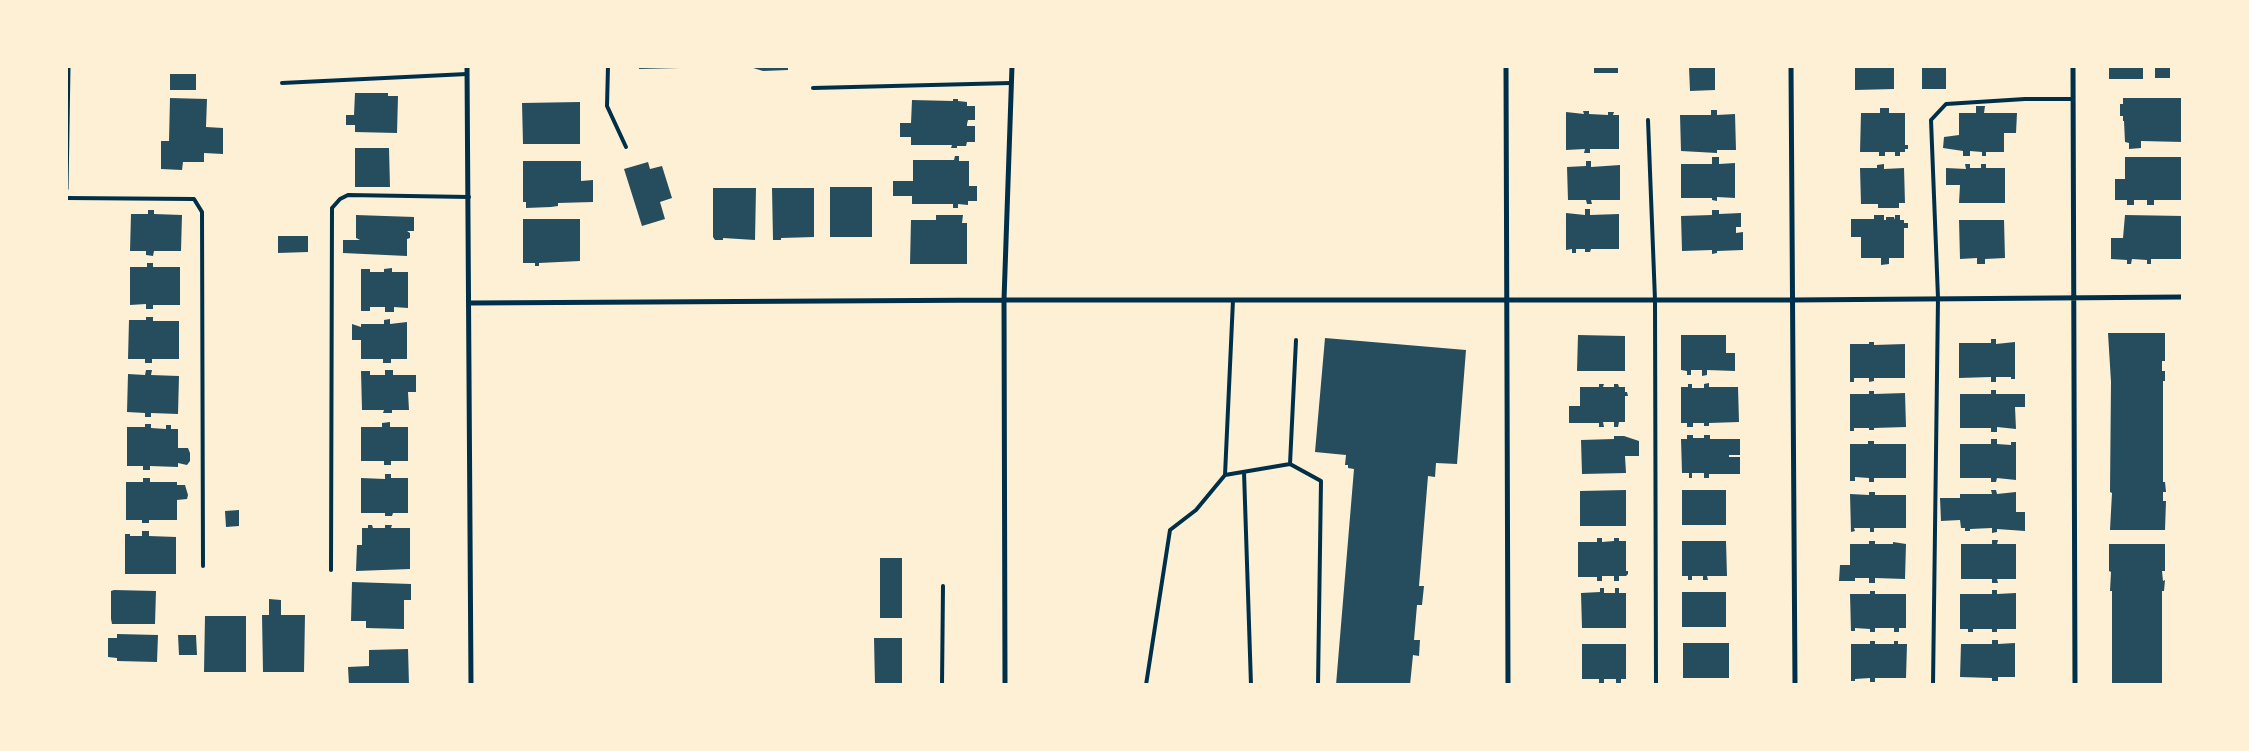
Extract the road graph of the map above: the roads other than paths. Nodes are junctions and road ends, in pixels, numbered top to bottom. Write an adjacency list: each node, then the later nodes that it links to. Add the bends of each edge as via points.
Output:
1 (68, 66): 15 (street)
2 (467, 66): 8 (street)
3 (608, 66): 14 (lane, via 608,106)
4 (1012, 66): 10 (street)
5 (1506, 66): 23 (street)
6 (1792, 66): 25 (street)
7 (2073, 66): 12 (street)
8 (467, 74): 9 (lane); 16 (street)
9 (282, 83)
10 (1011, 83): 11 (lane); 21 (street)
11 (813, 88)
12 (2073, 99): 19 (lane, via 1946,104 1931,120); 20 (street)
13 (1648, 120): 24 (lane)
14 (626, 148)
15 (66, 189)
16 (469, 197): 26 (street); 32 (lane, via 348,195 332,208)
17 (66, 198): 31 (lane, via 194,199 202,212)
18 (2183, 297): 20 (street)
19 (1938, 298): 20 (street); 25 (street); 43 (lane)
20 (2074, 298): 44 (street)
21 (1004, 300): 22 (street); 26 (street); 36 (street)
22 (1233, 300): 23 (street); 30 (lane)
23 (1507, 300): 24 (street); 40 (street)
24 (1655, 300): 25 (street); 41 (lane)
25 (1793, 300): 42 (street)
26 (470, 303): 34 (street)
27 (1296, 340): 28 (lane)
28 (1290, 464): 29 (lane); 39 (lane, via 1321,481)
29 (1244, 472): 30 (lane); 38 (lane)
30 (1225, 475): 37 (lane, via 1196,510 1170,530)
31 (203, 566)
32 (331, 570)
33 (944, 586): 35 (lane)
34 (471, 685)
35 (942, 685)
36 (1005, 685)
37 (1146, 685)
38 (1251, 685)
39 (1318, 685)
40 (1508, 685)
41 (1656, 685)
42 (1795, 685)
43 (1933, 685)
44 (2075, 685)

